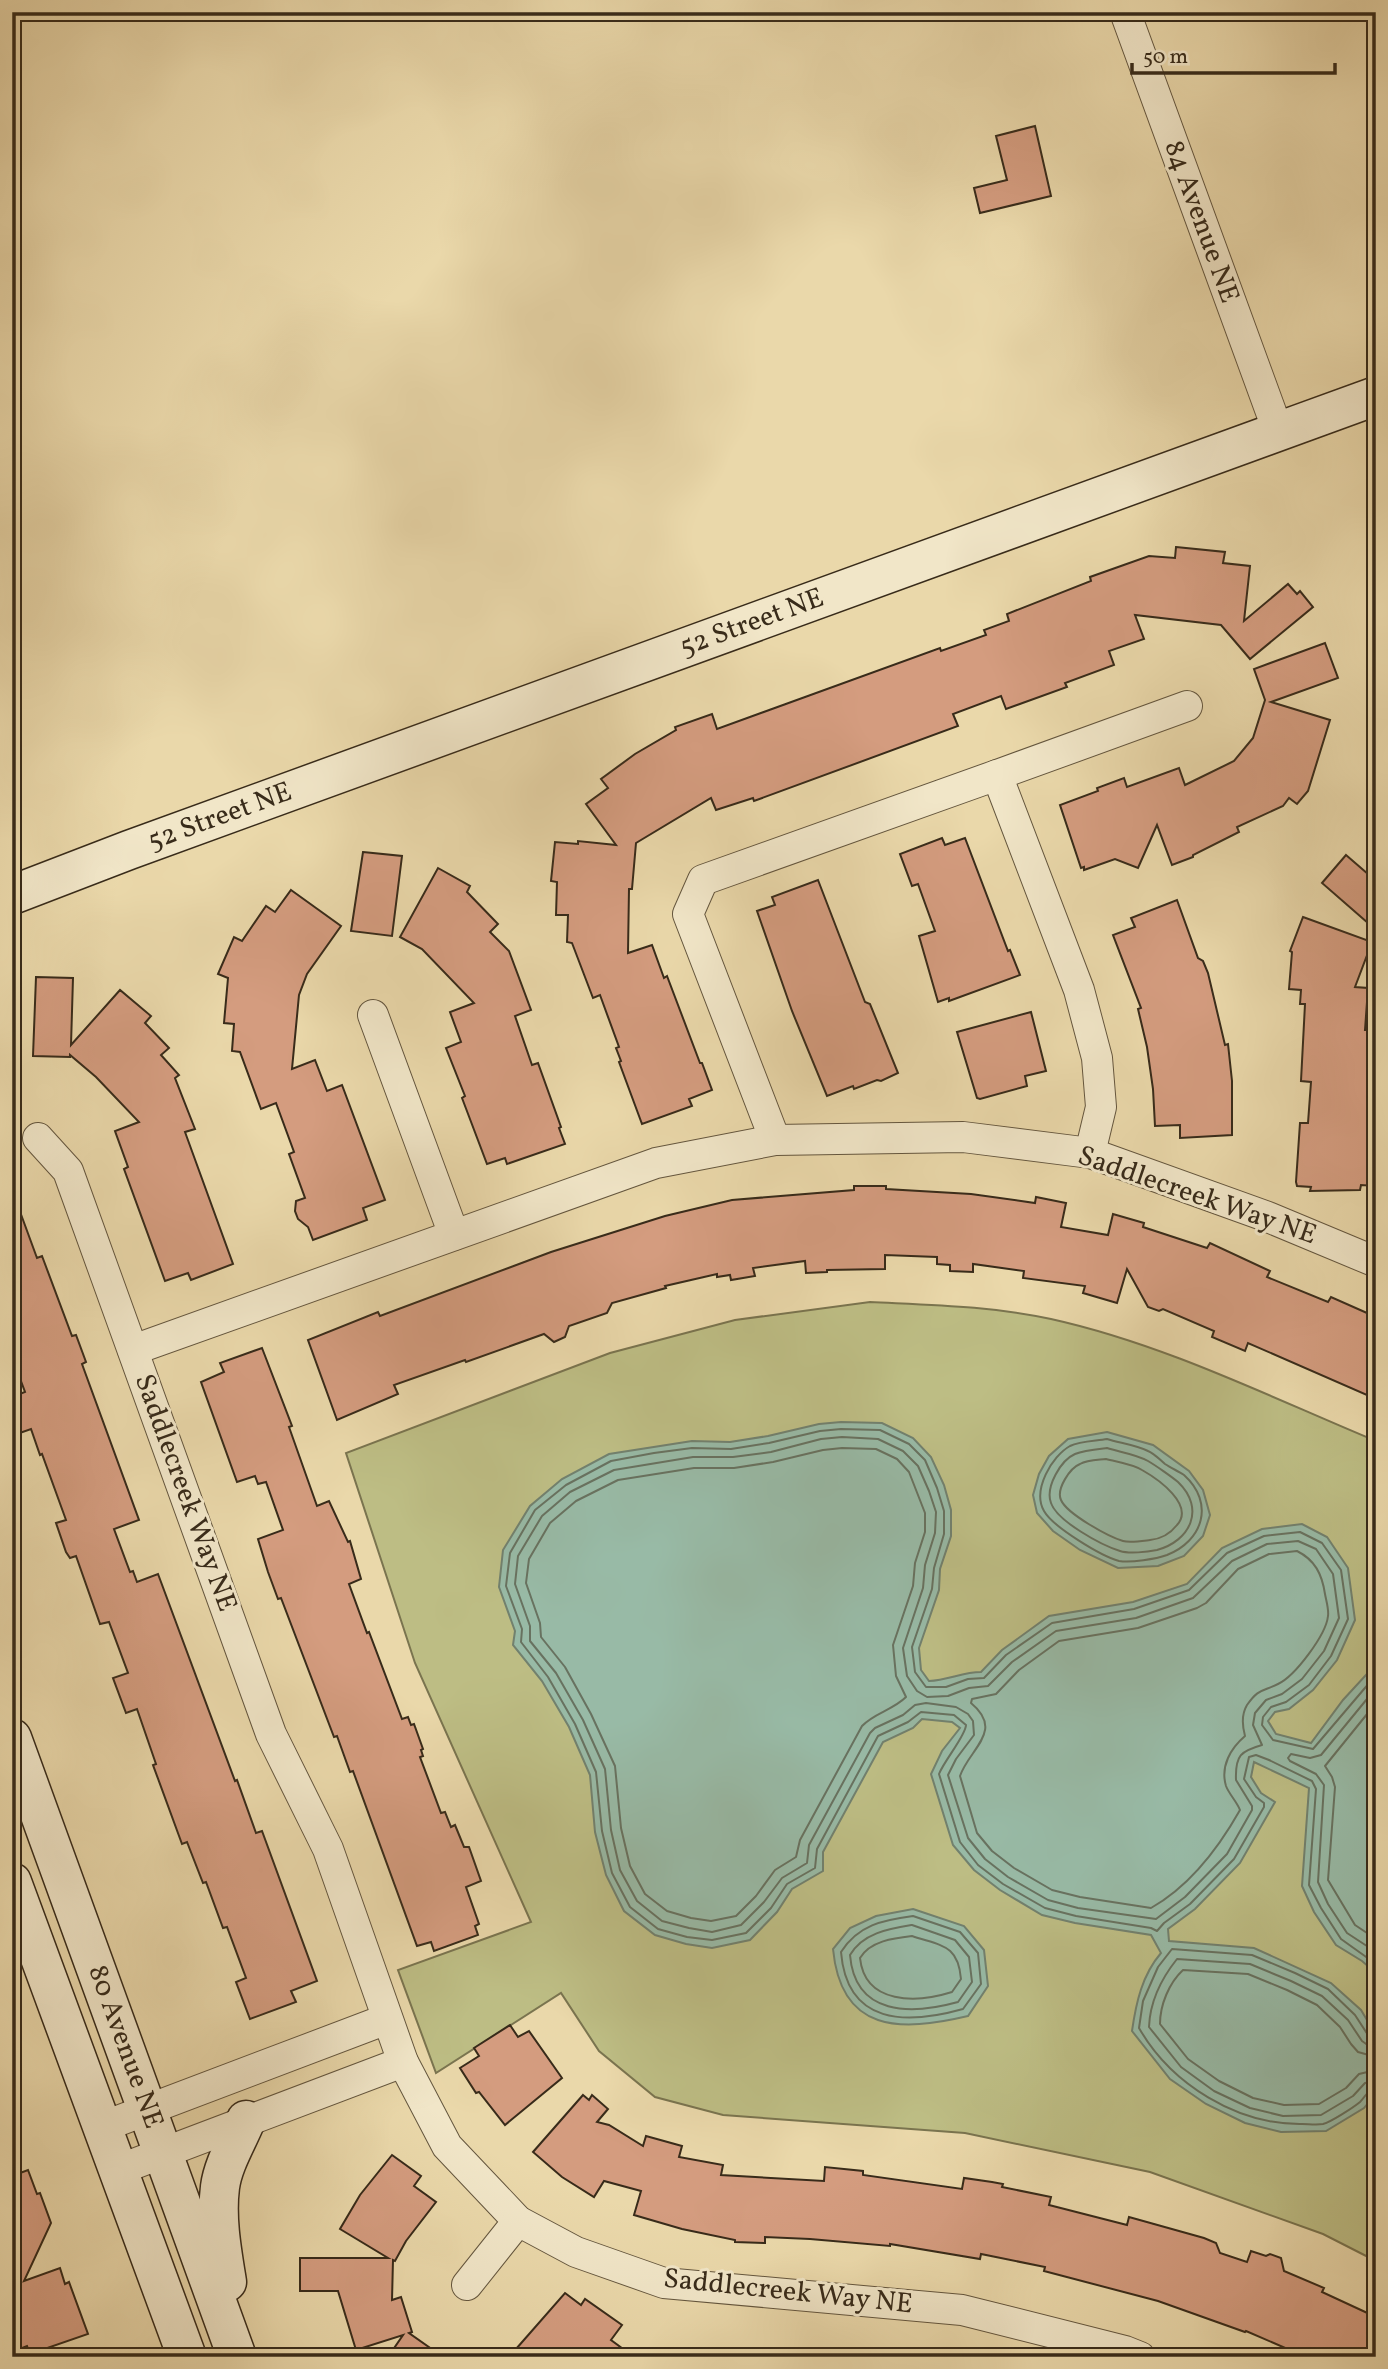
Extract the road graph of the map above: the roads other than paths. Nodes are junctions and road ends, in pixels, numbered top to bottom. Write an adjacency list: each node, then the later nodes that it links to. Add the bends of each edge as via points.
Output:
1 (1125, 12): 3 (street, 84 Avenue NE)
2 (1376, 396): 3 (street, 52 Street NE)
3 (1278, 431): 6 (street, 52 Street NE)
4 (1187, 706): 5 (street)
5 (997, 775): 11 (street, via 703,880 688,914); 12 (street, via 1079,990 1097,1058 1101,1107)
6 (129, 850): 7 (street, 52 Street NE); 8 (street, 52 Street NE)
7 (12, 871)
8 (12, 895)
9 (373, 1015): 13 (street)
10 (38, 1138): 15 (street, via 68,1171)
11 (775, 1140): 12 (street, Saddlecreek Way NE, via 962,1137); 13 (street, Saddlecreek Way NE, via 656,1163)
12 (1090, 1153): 14 (street, Saddlecreek Way NE, via 1268,1217)
13 (454, 1235): 15 (street, Saddlecreek Way NE)
14 (1376, 1262)
15 (133, 1350): 18 (street, Saddlecreek Way NE, via 271,1734 328,1849)
16 (12, 1738): 20 (street, 80 Avenue NE)
17 (12, 1882): 22 (street, 80 Avenue NE)
18 (387, 2019): 19 (street, Saddlecreek Way NE); 20 (street)
19 (403, 2062): 21 (street); 25 (street, Saddlecreek Way NE, via 447,2146)
20 (147, 2109): 22 (street); 23 (street, 80 Avenue NE)
21 (246, 2120): 23 (street); 29 (street, via 220,2187 220,2240)
22 (102, 2127): 24 (street, 80 Avenue NE)
23 (163, 2152): 24 (street); 29 (street, 80 Avenue NE)
24 (118, 2170): 28 (street, 80 Avenue NE)
25 (518, 2221): 26 (street); 27 (street, Saddlecreek Way NE, via 576,2252 664,2283 962,2311)
26 (467, 2285)
27 (1130, 2355)
28 (187, 2357)
29 (237, 2357)

